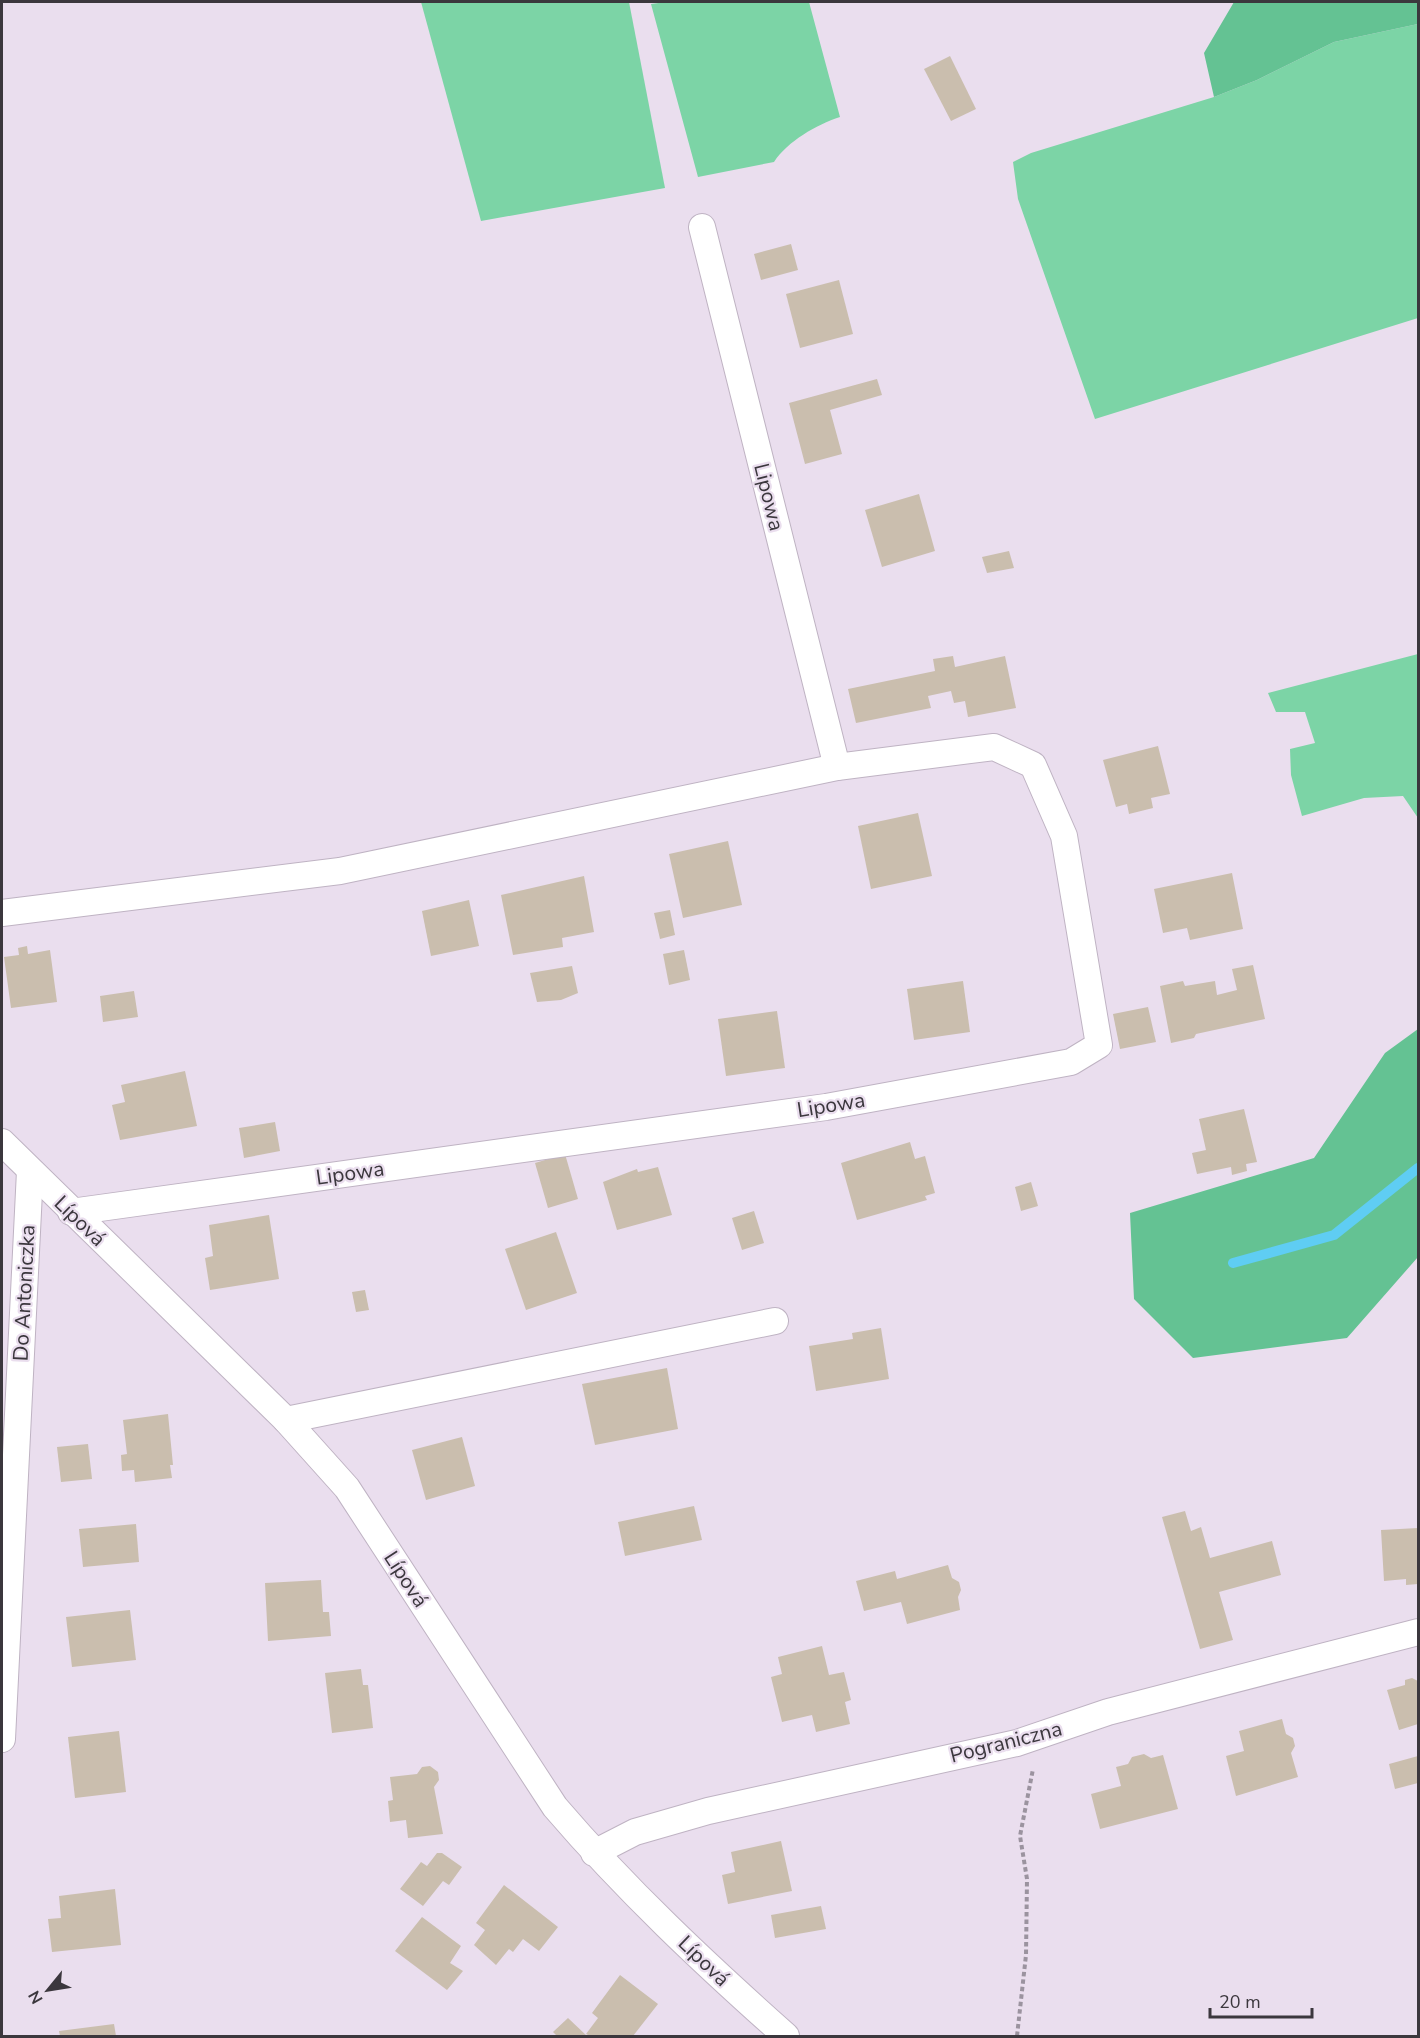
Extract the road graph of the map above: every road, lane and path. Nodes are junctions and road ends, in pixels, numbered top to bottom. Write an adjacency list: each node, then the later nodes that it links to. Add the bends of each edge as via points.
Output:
1 (702, 226): 2 (street, Lipowa)
2 (837, 767): 3 (street, Lipowa, via 340,871); 6 (street, Lipowa, via 994,747 1033,765 1064,836 1099,1045 1071,1062 826,1107)
3 (2, 913)
4 (2, 1142): 5 (street, Lípová)
5 (30, 1171): 6 (street, Lípová); 11 (street, Do Antoniczka)
6 (71, 1212): 8 (street, Lípová)
7 (776, 1321): 8 (street)
8 (286, 1420): 12 (street, Lípová, via 347,1488 555,1807)
9 (1419, 1632): 10 (street, Pograniczna, via 1108,1712)
10 (1039, 1736): 12 (street, Pograniczna, via 708,1811 635,1832); 14 (path, via 1020,1836 1027,1879 1026,1955)
11 (2, 1739)
12 (594, 1853): 13 (street, Lípová)
13 (786, 2037)
14 (1017, 2037)

